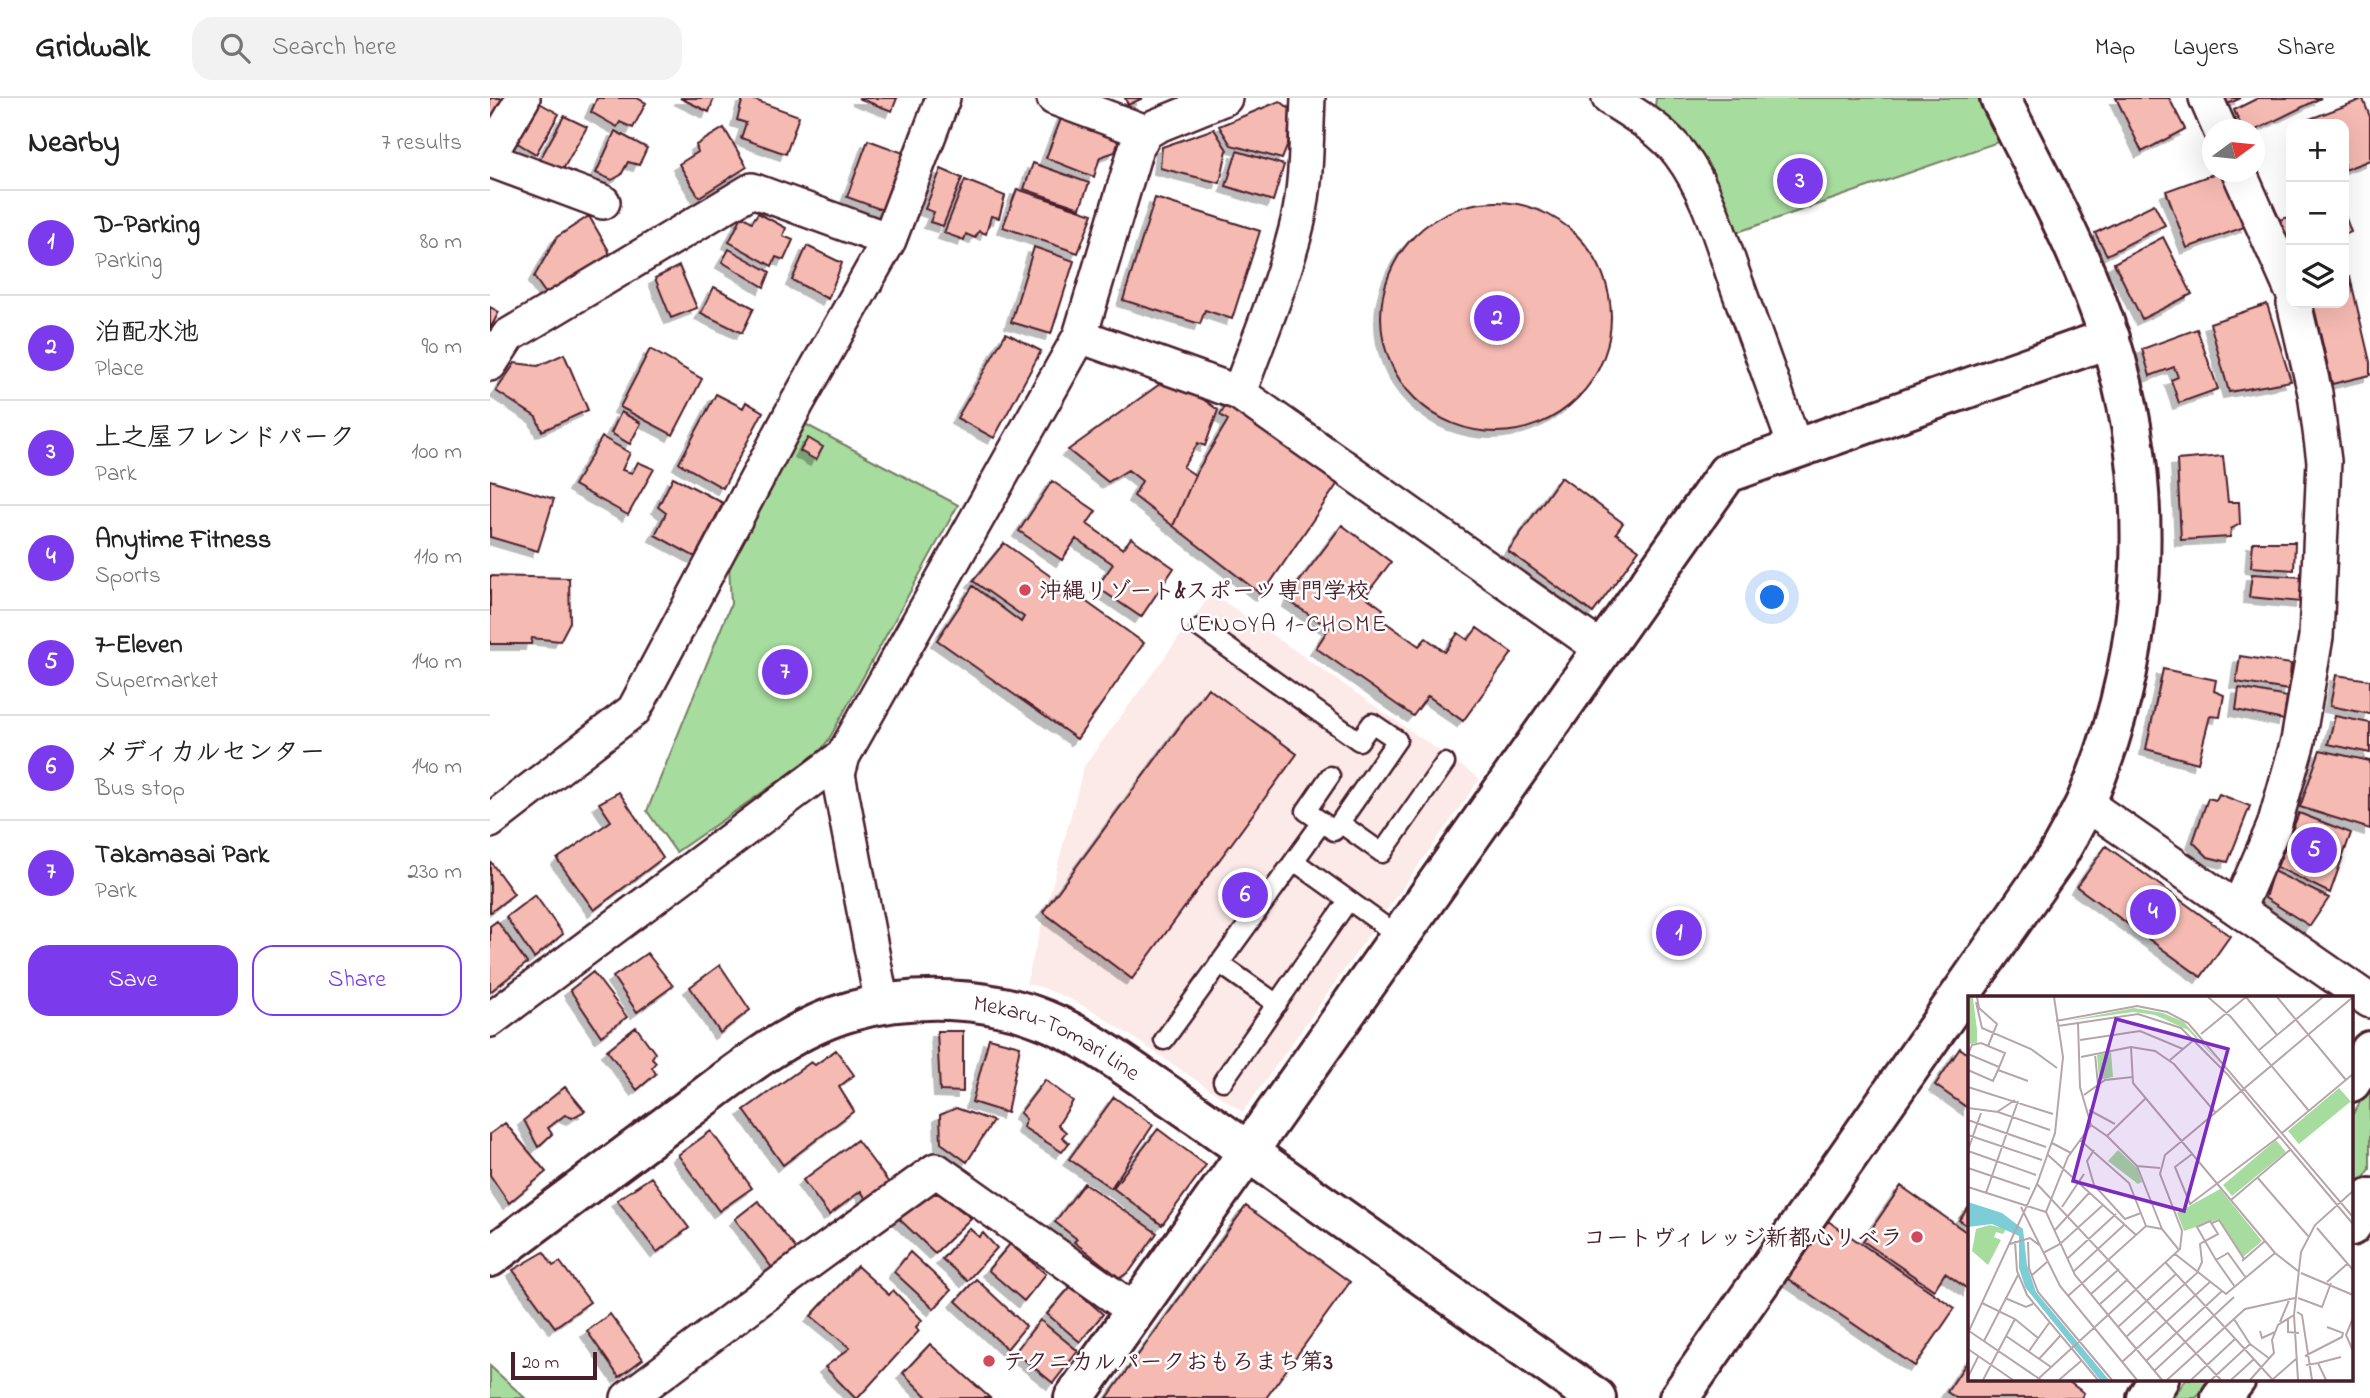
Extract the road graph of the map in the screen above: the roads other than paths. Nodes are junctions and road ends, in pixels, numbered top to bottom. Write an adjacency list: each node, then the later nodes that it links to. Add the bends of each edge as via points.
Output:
1 (523, 98): 11 (street)
2 (943, 98): 15 (street)
3 (1054, 98): 10 (street)
4 (1224, 98): 10 (street)
5 (1308, 98): 21 (street, via 1298,218)
6 (1609, 98): 22 (street, via 1664,136 1694,176)
7 (2000, 98): 19 (street, via 2089,282)
8 (2206, 98): 9 (street)
9 (2215, 119)
10 (1146, 132): 18 (street, via 1136,148)
11 (490, 154)
12 (490, 160): 14 (street)
13 (2243, 182): 16 (street)
14 (603, 202)
15 (889, 240): 20 (street, via 752,190 508,335); 29 (street, via 634,710)
16 (2286, 278)
17 (2295, 308): 33 (street, via 2315,393 2324,461 2316,637 2298,741 2274,826)
18 (1080, 336): 21 (street); 25 (street)
19 (2110, 338): 22 (street); 28 (street, via 2134,434 2141,512 2139,587 2126,678)
20 (490, 364)
21 (1239, 393): 24 (street)
22 (1796, 449): 24 (street, via 1727,473)
23 (1200, 628): 30 (lane, via 1359,741 1372,723 1397,740)
24 (1602, 650): 34 (street)
25 (843, 755): 38 (street, via 838,774); 39 (street)
26 (1445, 763): 30 (lane, via 1382,853)
27 (1330, 776): 30 (lane, via 1306,811)
28 (2085, 803): 33 (street); 54 (street, via 2056,858)
29 (490, 821)
30 (1331, 822): 31 (lane)
31 (1294, 861): 32 (lane); 35 (lane)
32 (1348, 901): 34 (lane); 37 (lane)
33 (2238, 909): 36 (street)
34 (1400, 937): 44 (street)
35 (1219, 963): 37 (lane); 40 (lane)
36 (2370, 1001)
37 (1277, 1004): 43 (lane)
38 (882, 1005): 44 (street, Mekaru-Tomari Line, via 938,1000 1012,1009 1044,1019 1079,1035); 47 (street, Mekaru-Tomari Line, via 821,1022 764,1055)
39 (490, 1020)
40 (1164, 1040)
41 (2370, 1051): 42 (street)
42 (2352, 1080)
43 (1223, 1081)
44 (1249, 1152): 48 (street); 53 (street, Mekaru-Tomari Line)
45 (2370, 1198): 46 (street)
46 (2352, 1225)
47 (490, 1257)
48 (1135, 1311): 51 (street, via 936,1170); 52 (street)
49 (2158, 1380): 55 (street)
50 (2235, 1380): 56 (street)
51 (628, 1398)
52 (1074, 1398)
53 (1596, 1398)
54 (1679, 1398)
55 (2147, 1398)
56 (2221, 1398)

